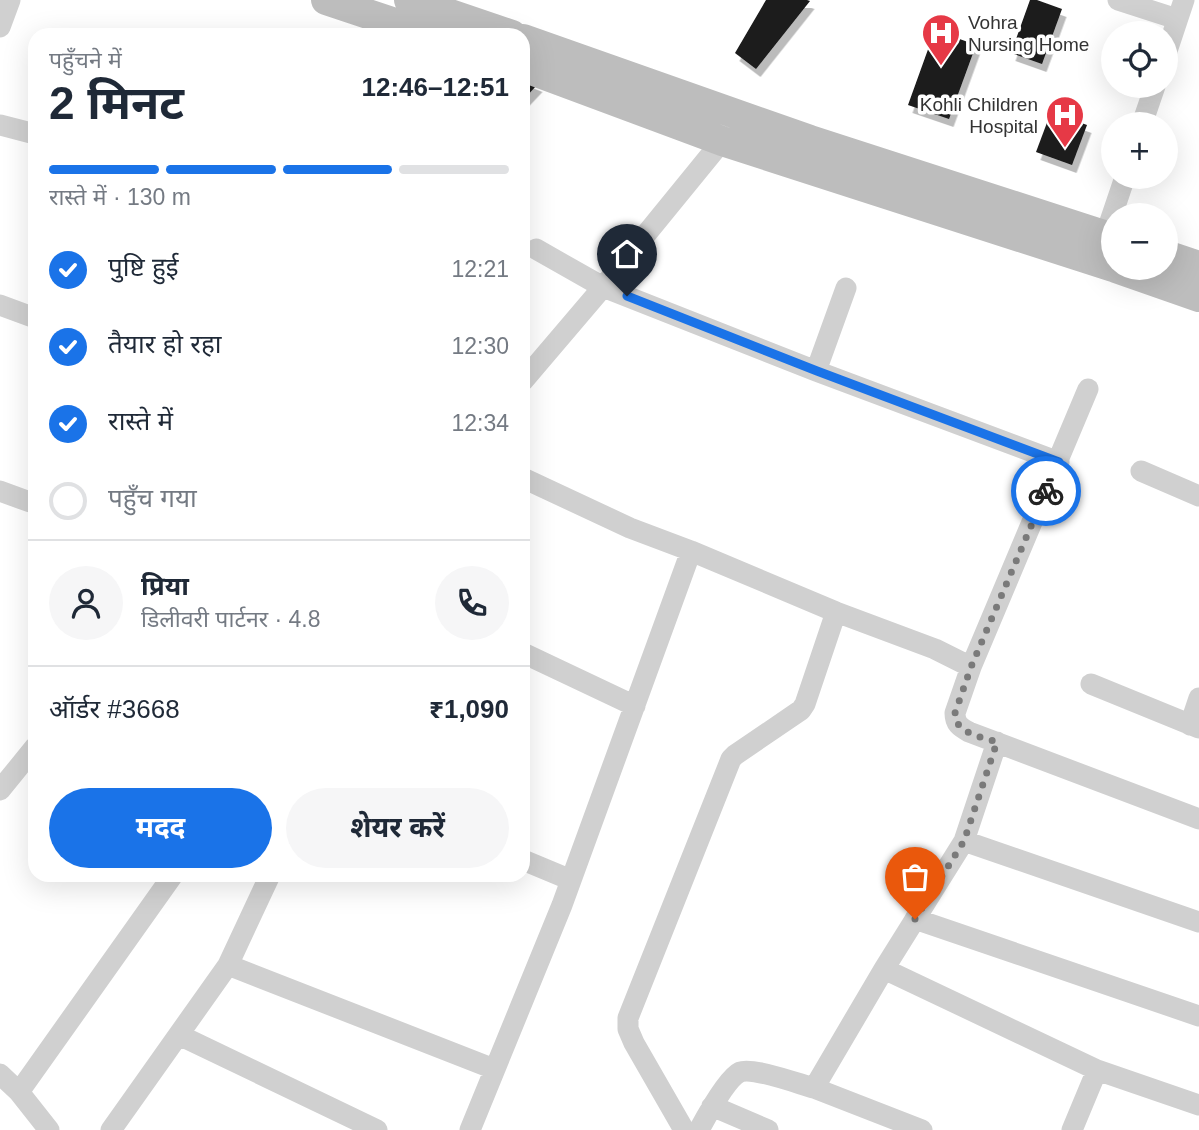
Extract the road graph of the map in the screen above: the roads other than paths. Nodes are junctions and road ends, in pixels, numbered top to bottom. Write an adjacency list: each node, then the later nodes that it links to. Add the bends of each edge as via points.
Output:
1 (10, 0): 6 (street)
2 (326, 0): 7 (street)
3 (409, 0): 8 (street)
4 (1118, 0): 5 (street)
5 (1180, 10)
6 (0, 27)
7 (410, 28)
8 (491, 28)
9 (530, 41): 14 (street, via 810,140)
10 (530, 70): 13 (street)
11 (0, 125): 12 (street)
12 (28, 132)
13 (722, 141): 17 (street); 20 (street)
14 (1101, 234)
15 (536, 249): 20 (street)
16 (1178, 259): 18 (street)
17 (1101, 263)
18 (1199, 267)
19 (1151, 280): 22 (street)
20 (603, 287): 25 (street); 26 (street)
21 (846, 288): 25 (street)
22 (1199, 297)
23 (0, 305): 24 (street)
24 (28, 315)
25 (817, 371): 28 (street)
26 (530, 373)
27 (1088, 389): 28 (street)
28 (1059, 462): 37 (street)
29 (1141, 471): 32 (street)
30 (530, 481): 34 (street)
31 (0, 491): 33 (street)
32 (1199, 496)
33 (28, 501)
34 (691, 551): 35 (street); 40 (street)
35 (836, 612): 37 (street); 68 (street, via 801,710 731,759 628,1018 634,1043)
36 (530, 656): 40 (street)
37 (971, 667): 42 (street, via 955,720 959,727)
38 (1091, 684): 41 (street)
39 (1199, 698): 41 (street)
40 (635, 706): 48 (street)
41 (1194, 727)
42 (997, 742): 45 (street); 46 (street)
43 (28, 755): 44 (street)
44 (1, 787)
45 (1199, 818)
46 (964, 841): 51 (street); 52 (street)
47 (530, 863): 48 (street)
48 (571, 880): 57 (street)
49 (168, 882): 61 (street)
50 (267, 882): 53 (street)
51 (915, 919): 54 (street); 55 (street)
52 (1199, 922)
53 (228, 965): 56 (street); 57 (street)
54 (884, 969): 58 (street); 60 (street)
55 (1199, 1016)
56 (179, 1035): 65 (street); 66 (street)
57 (494, 1069): 67 (street)
58 (1097, 1070): 62 (street); 72 (street)
59 (0, 1074): 61 (street)
60 (814, 1088): 63 (street, via 746,1071 734,1076); 71 (street)
61 (19, 1092): 64 (street)
62 (1199, 1105)
63 (712, 1106): 69 (street); 70 (street)
64 (49, 1130)
65 (111, 1130)
66 (377, 1130)
67 (470, 1130)
68 (684, 1130)
69 (699, 1130)
70 (768, 1130)
71 (922, 1130)
72 (1072, 1130)

